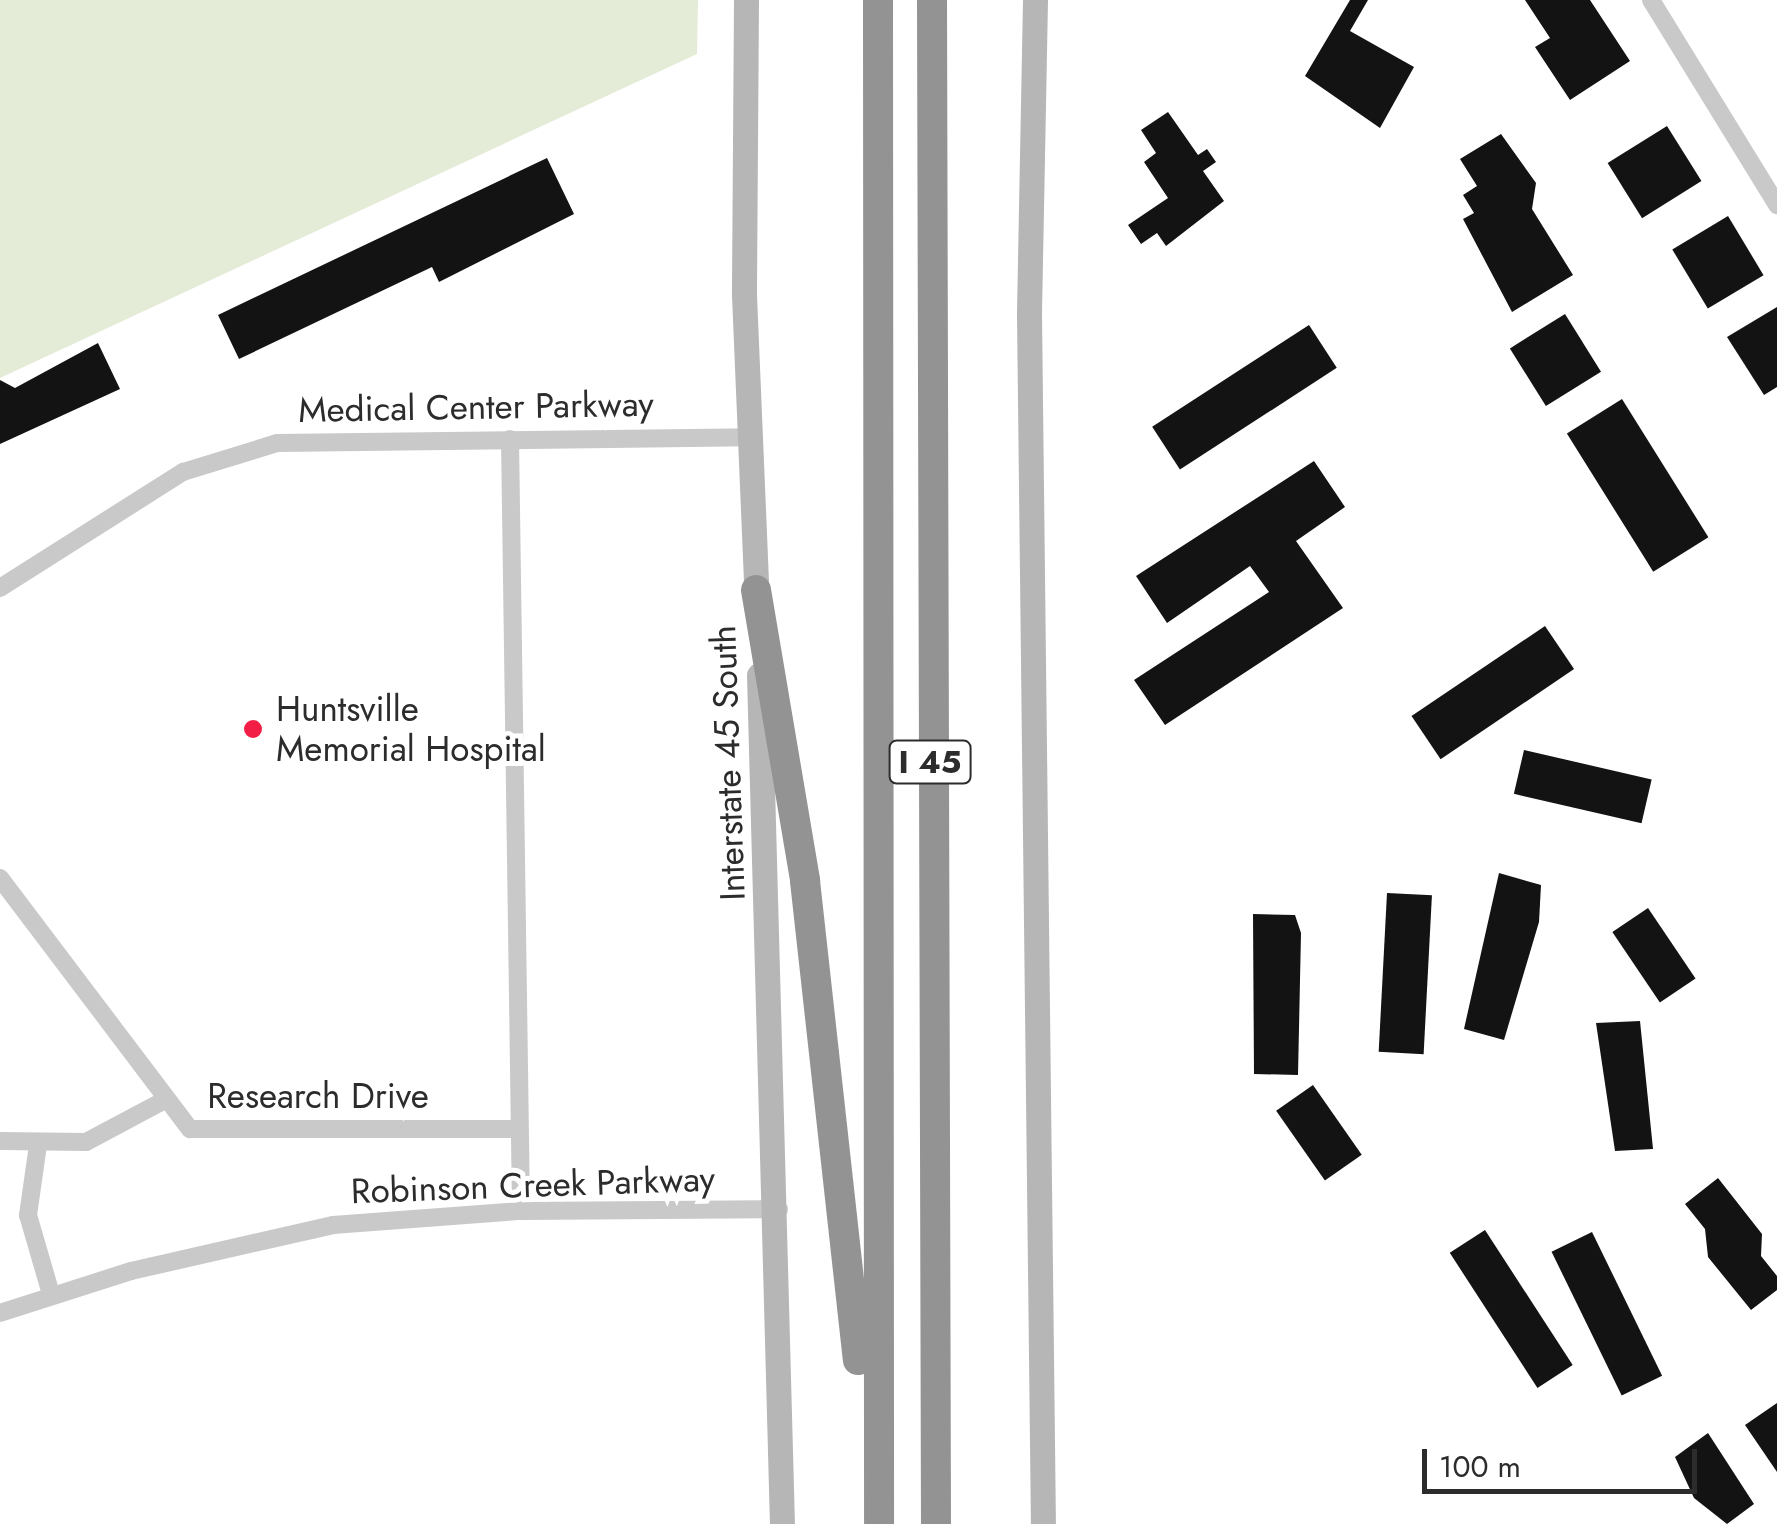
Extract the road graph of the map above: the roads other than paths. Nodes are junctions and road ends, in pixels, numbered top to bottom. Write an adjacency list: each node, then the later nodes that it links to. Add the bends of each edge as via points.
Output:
1 (746, 0): 7 (main road, Interstate 45 South)
2 (878, 0): 22 (highway, I 45)
3 (932, 0): 23 (highway, I 45)
4 (1034, 0): 24 (main road, via 1029,314)
5 (1651, 0): 6 (street)
6 (1777, 204)
7 (752, 437): 8 (street, Medical Center Parkway); 10 (main road, Interstate 45 South)
8 (510, 438): 9 (street, Medical Center Parkway, via 336,436 229,455 129,500); 13 (street)
9 (0, 588)
10 (756, 590): 16 (main road, Interstate 45 South); 21 (highway, via 805,881)
11 (0, 878): 12 (street, Research Drive)
12 (163, 1101): 13 (street, Research Drive, via 190,1128); 15 (street, via 86,1142)
13 (519, 1129): 17 (street)
14 (0, 1141): 15 (street)
15 (38, 1145): 18 (street, via 28,1214)
16 (779, 1209): 17 (street, Robinson Creek Parkway); 20 (main road, Interstate 45 South)
17 (522, 1211): 18 (street, Robinson Creek Parkway, via 333,1225)
18 (52, 1294): 19 (street, Robinson Creek Parkway)
19 (0, 1313)
20 (782, 1524)
21 (869, 1524)
22 (879, 1524)
23 (936, 1524)
24 (1043, 1524)

